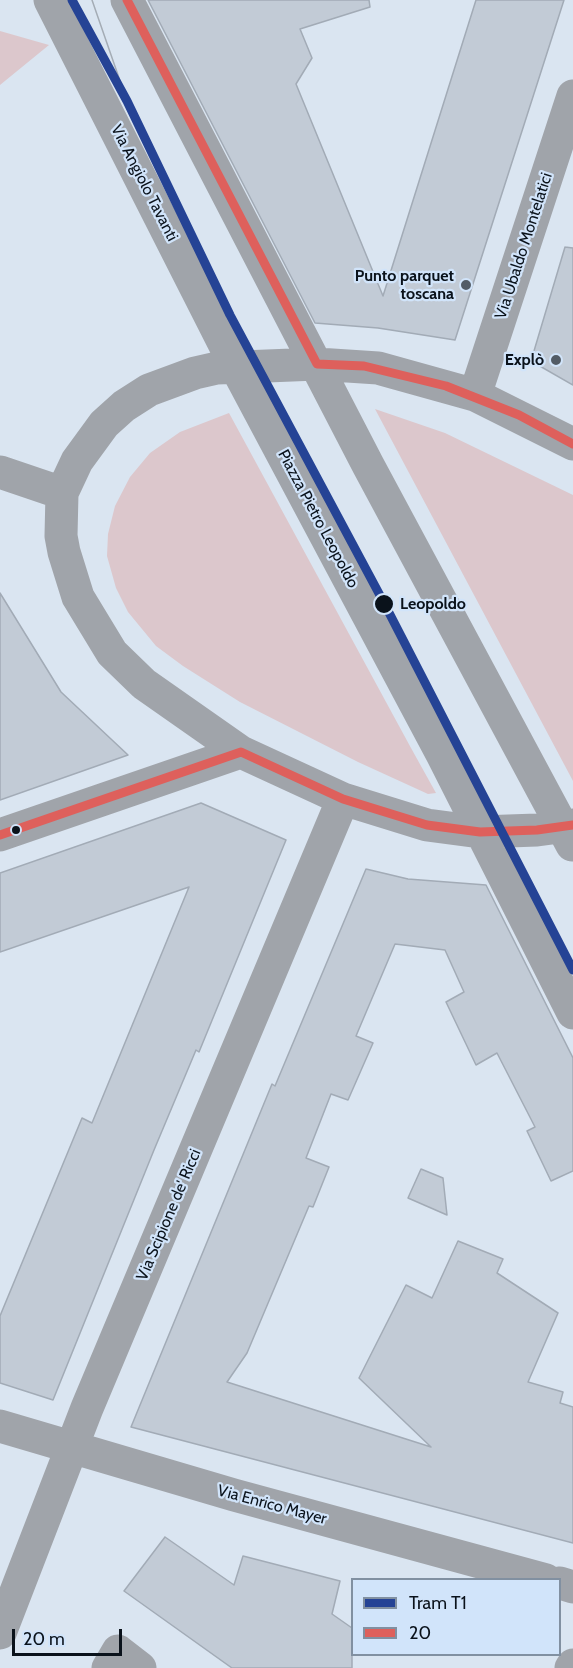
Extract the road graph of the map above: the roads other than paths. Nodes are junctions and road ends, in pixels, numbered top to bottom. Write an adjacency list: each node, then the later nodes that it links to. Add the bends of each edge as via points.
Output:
1 (50, 0): 5 (street, Via Angiolo Tavanti)
2 (127, 0): 4 (street)
3 (573, 96): 6 (street, Via Ubaldo Montelatici)
4 (317, 364): 5 (street); 6 (street, via 378,368); 13 (street)
5 (236, 367): 9 (street, via 195,373 149,390 123,405 87,445); 12 (street, Piazza Pietro Leopoldo)
6 (475, 395): 7 (street)
7 (573, 444)
8 (0, 472): 9 (street)
9 (62, 493): 10 (street, via 63,552 78,597 103,642 144,684)
10 (241, 752): 11 (street); 14 (street)
11 (342, 799): 12 (street, via 427,825); 17 (street, Via Scipione de' Ricci)
12 (480, 832): 13 (street); 15 (street, Piazza Pietro Leopoldo)
13 (570, 833)
14 (0, 836)
15 (573, 1012)
16 (0, 1426): 17 (street, Via Enrico Mayer)
17 (72, 1449): 18 (street, Via Enrico Mayer); 19 (street, Via Scipione de' Ricci)
18 (539, 1578)
19 (0, 1633)
20 (108, 1668): 21 (street, via 118,1651)
21 (140, 1668)

